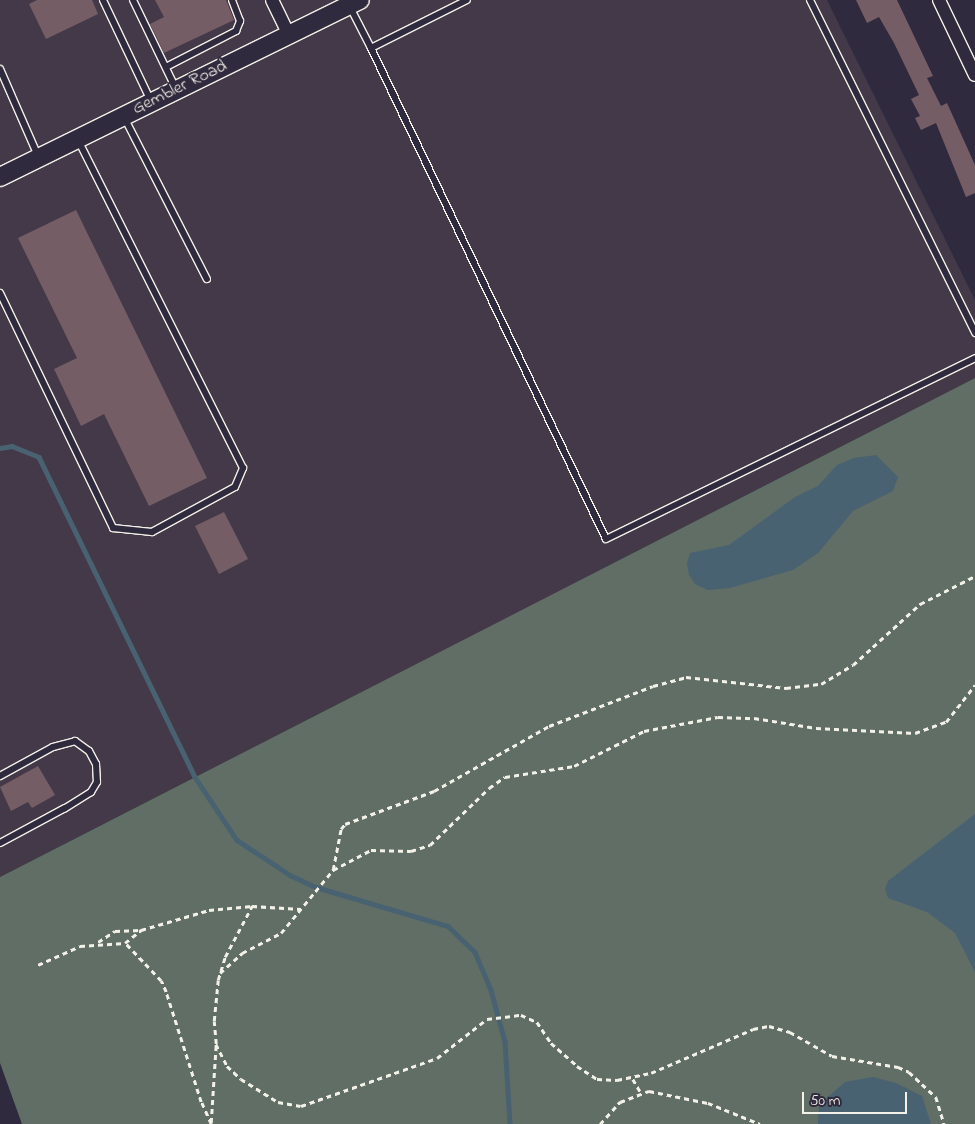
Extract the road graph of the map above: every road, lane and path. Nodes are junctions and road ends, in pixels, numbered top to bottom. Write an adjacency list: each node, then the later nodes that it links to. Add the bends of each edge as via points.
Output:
1 (104, 0): 15 (lane)
2 (133, 0): 11 (lane)
3 (232, 0): 11 (lane, via 240,21 236,31)
4 (272, 0): 9 (street)
5 (468, 0): 10 (lane)
6 (810, 0): 22 (lane)
7 (939, 0): 13 (street)
8 (355, 3): 9 (main road, Gembler Road); 10 (lane)
9 (288, 35): 14 (main road, Gembler Road)
10 (371, 48): 23 (lane, via 606,539)
11 (166, 67): 14 (lane)
12 (0, 69): 18 (lane)
13 (975, 74)
14 (177, 90): 15 (main road, Gembler Road)
15 (152, 102): 16 (main road, Gembler Road)
16 (123, 116): 17 (main road, Gembler Road); 20 (lane)
17 (77, 139): 18 (main road, Gembler Road); 21 (lane, via 243,468 236,487 152,532 112,528)
18 (39, 158): 19 (main road, Gembler Road)
19 (0, 177)
20 (207, 280)
21 (0, 293)
22 (975, 333)
23 (975, 358)
24 (975, 576): 28 (path, via 920,604 853,665 821,684 786,688 686,677 550,726 434,791 345,824 341,829)
25 (975, 685): 28 (path, via 946,722 915,733 816,728 754,718 718,717 644,731 574,766 505,777 478,798 440,838 422,849 371,850)
26 (0, 776): 27 (lane, via 39,754 75,741 89,751 96,764 97,782 91,792)
27 (0, 843)
28 (333, 870): 30 (path)
29 (252, 906): 30 (path); 31 (path, via 181,916); 35 (path)
30 (301, 909): 35 (path, via 281,933 242,954)
31 (141, 930): 32 (path, via 115,931); 33 (path)
32 (96, 943): 33 (path); 34 (path, via 65,951)
33 (125, 943): 39 (path, via 161,981)
34 (38, 965)
35 (220, 973): 36 (path, via 214,1020)
36 (216, 1044): 37 (path, via 227,1066 241,1079 278,1102 301,1106 437,1058 486,1020 506,1016 521,1015 537,1022 552,1043 577,1066 597,1078); 39 (path)
37 (633, 1079): 38 (path); 42 (path, via 752,1029 769,1026 790,1032 832,1056 910,1072 936,1097)
38 (641, 1093): 40 (path, via 620,1102); 41 (path, via 650,1091 708,1103)
39 (211, 1124)
40 (600, 1124)
41 (760, 1124)
42 (944, 1124)

